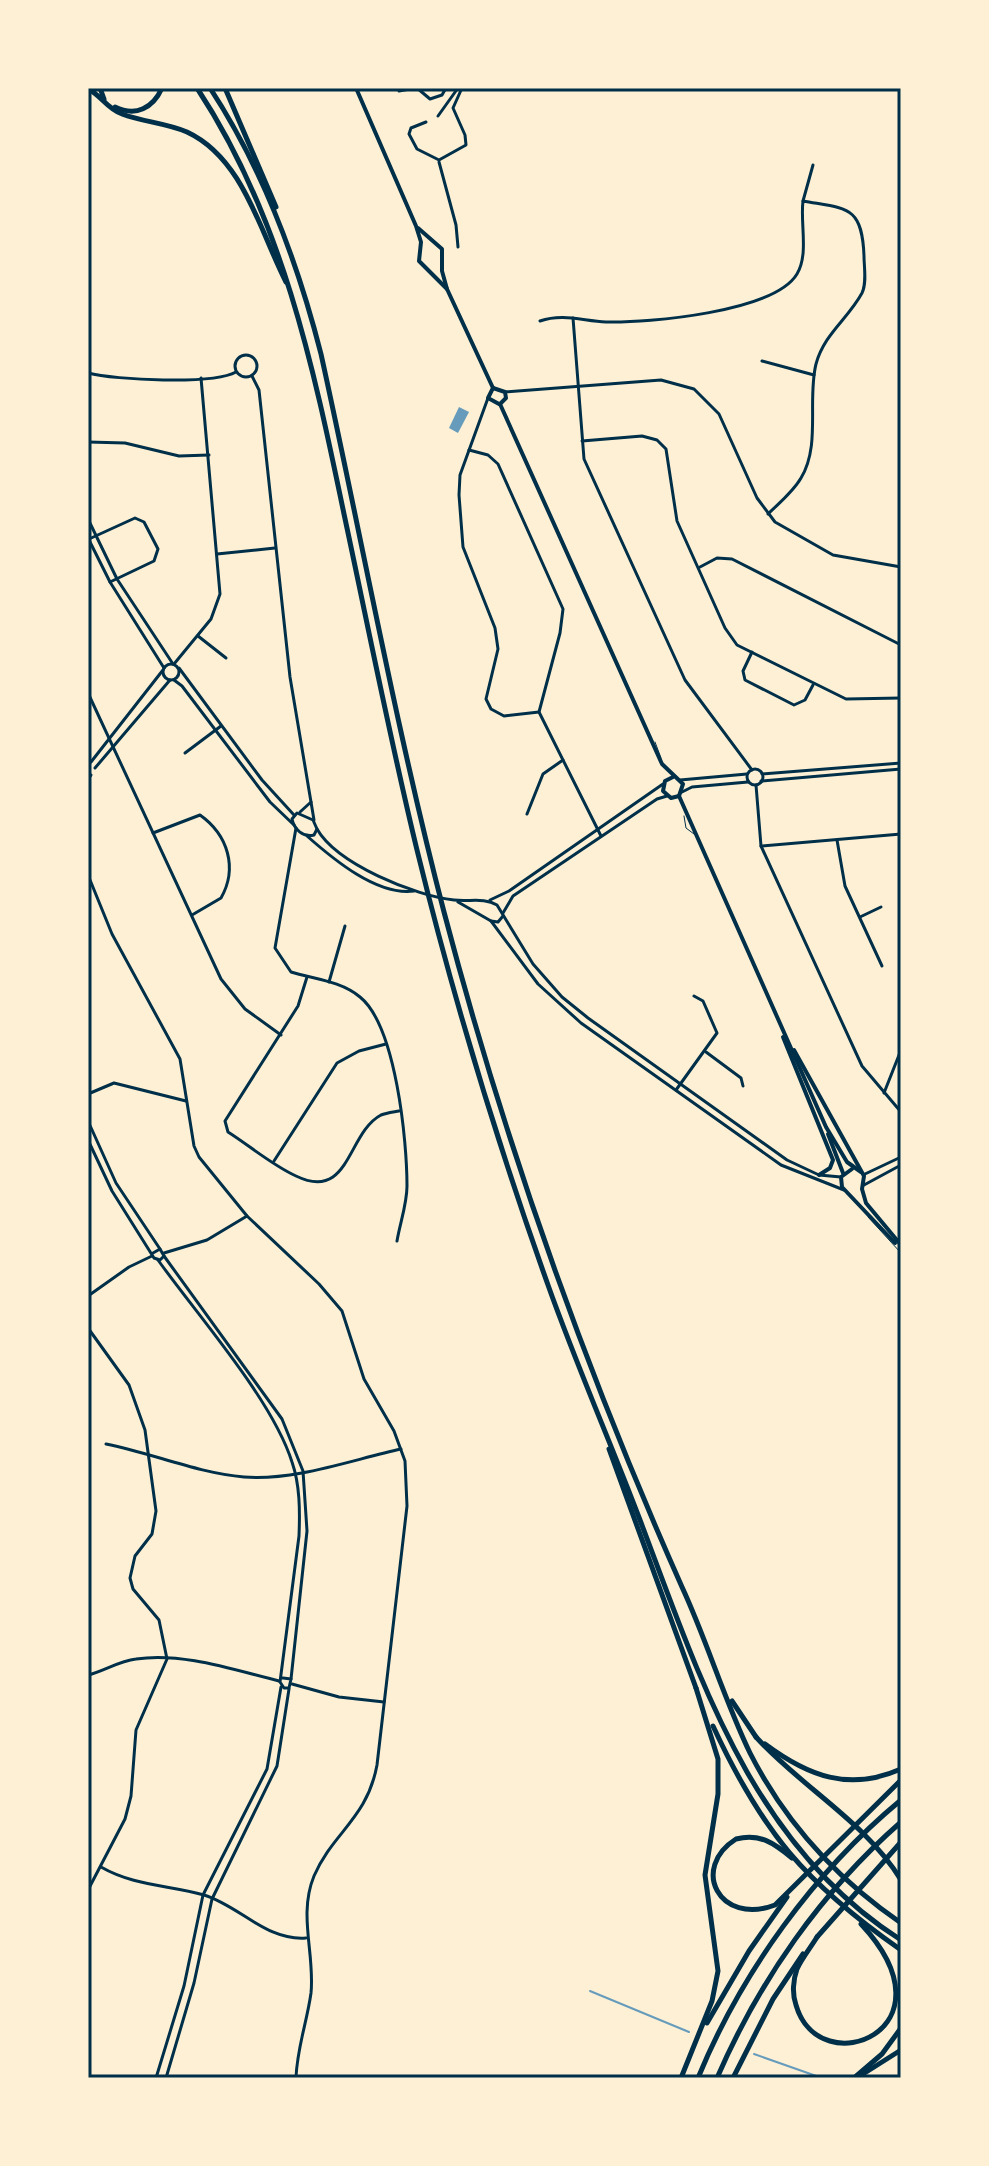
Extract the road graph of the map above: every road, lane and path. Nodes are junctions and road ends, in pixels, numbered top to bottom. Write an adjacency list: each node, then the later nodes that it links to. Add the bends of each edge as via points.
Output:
1 (100, 88): 2 (highway, via 109,104 133,111 151,105)
2 (162, 88)
3 (197, 88): 25 (highway, via 253,189)
4 (210, 88): 18 (highway)
5 (225, 88): 18 (highway)
6 (354, 88): 17 (street)
7 (416, 88): 8 (street, via 430,99); 11 (street)
8 (446, 88)
9 (460, 88): 12 (street); 12 (street, via 441,115)
10 (88, 89): 25 (highway, via 122,115 189,133 225,162)
11 (399, 91)
12 (453, 108): 14 (street, via 466,145)
13 (426, 122): 14 (street, via 409,134 417,149)
14 (439, 160): 20 (street)
15 (813, 165): 16 (street)
16 (803, 201): 26 (street, via 801,265 784,289 708,312 604,322); 31 (street, via 844,209 862,226 863,238 863,291 825,340)
17 (416, 226): 19 (street); 21 (street)
18 (283, 231): 163 (highway, via 321,354 414,789 491,1078 589,1365)
19 (435, 244): 21 (street); 22 (street, via 444,253)
20 (458, 247)
21 (420, 250): 23 (street, via 419,261)
22 (443, 262): 23 (street); 24 (street)
23 (426, 268): 24 (street)
24 (447, 289): 35 (street)
25 (296, 302): 151 (highway, via 443,951 514,1185)
26 (573, 318): 27 (street); 34 (street)
27 (540, 321)
28 (762, 361): 31 (street)
29 (236, 372): 32 (street); 32 (street, via 239,358 249,355 257,363); 33 (street)
30 (88, 373): 33 (street, via 110,378)
31 (814, 375): 43 (street, via 807,465)
32 (252, 376): 47 (street, via 259,390)
33 (201, 378): 42 (street)
34 (577, 386): 36 (street); 39 (street); 43 (street, via 661,380 694,389 719,414)
35 (493, 388): 36 (street); 38 (street)
36 (505, 392): 37 (street)
37 (500, 404): 38 (street); 72 (street)
38 (491, 405): 41 (street)
39 (582, 441): 50 (street, via 642,436 662,444 670,460 677,521); 76 (street, via 584,459 685,680)
40 (88, 442): 42 (street, via 125,443 179,456)
41 (469, 450): 64 (street, via 498,464 562,602 563,619); 64 (street, via 460,475 463,547 498,649 486,699 504,716)
42 (209, 455): 48 (street)
43 (768, 514): 49 (street, via 789,532 833,555)
44 (88, 519): 45 (street)
45 (96, 535): 46 (street); 51 (street); 51 (street, via 135,518 144,522 158,549 154,561)
46 (88, 538): 52 (street)
47 (275, 548): 48 (street); 87 (street)
48 (217, 554): 53 (street, via 218,603)
49 (901, 567)
50 (699, 568): 54 (street, via 717,558 732,559); 55 (street, via 730,636)
51 (117, 579): 52 (street); 57 (street)
52 (110, 582): 59 (street)
53 (198, 636): 56 (street); 57 (street)
54 (901, 645)
55 (752, 652): 61 (street); 61 (street, via 743,671 745,680 794,705 805,700)
56 (226, 658)
57 (174, 664): 58 (street); 59 (street)
58 (179, 668): 60 (street); 65 (street)
59 (164, 669): 60 (street); 67 (street)
60 (172, 680): 66 (street); 68 (street)
61 (814, 683): 63 (street, via 846,699)
62 (88, 693): 67 (street)
63 (901, 698)
64 (539, 712): 70 (street)
65 (221, 726): 66 (street); 89 (street, via 268,788)
66 (215, 730): 69 (street); 91 (street)
67 (109, 739): 68 (street); 71 (street)
68 (112, 747): 74 (street); 94 (street)
69 (185, 753)
70 (563, 760): 90 (street, via 543,774); 93 (street)
71 (91, 762)
72 (662, 762): 79 (street); 82 (street)
73 (901, 763): 78 (street)
74 (95, 768)
75 (901, 769): 81 (street)
76 (752, 770): 77 (street); 78 (street)
77 (747, 774): 80 (street); 83 (street)
78 (762, 774): 81 (street)
79 (673, 777): 80 (street); 82 (street)
80 (680, 780): 85 (street)
81 (761, 781): 84 (street)
82 (664, 782): 86 (street); 93 (street)
83 (748, 782): 84 (street); 85 (street, via 692,787)
84 (756, 785): 100 (street)
85 (680, 794): 86 (street); 88 (street)
86 (670, 797): 88 (street); 97 (street, via 657,799)
87 (311, 802): 89 (street); 92 (street)
88 (682, 807): 117 (street)
89 (296, 814): 91 (street); 92 (street)
90 (527, 814)
91 (295, 826): 96 (street); 99 (street)
92 (316, 826): 96 (street, via 314,835); 102 (street, via 322,837 363,868)
93 (598, 830): 97 (street); 104 (street)
94 (153, 833): 109 (street); 109 (street, via 200,815 229,851 221,898)
95 (901, 834): 98 (street)
96 (307, 835): 99 (street); 102 (street, via 376,883)
97 (601, 836): 108 (street, via 513,896)
98 (837, 840): 100 (street); 110 (street, via 841,874)
99 (295, 842): 114 (street, via 275,948 291,972)
100 (761, 846): 125 (street, via 862,1066)
101 (88, 875): 127 (street, via 112,934 180,1059)
102 (414, 891): 103 (street)
103 (452, 900): 105 (street); 107 (street)
104 (489, 900): 105 (street); 108 (street)
105 (479, 901): 107 (street)
106 (881, 907): 110 (street)
107 (476, 910): 111 (street)
108 (503, 915): 111 (street, via 498,922); 122 (street, via 533,964 562,997)
109 (191, 916): 118 (street, via 233,998)
110 (860, 917): 113 (street)
111 (491, 921): 124 (street, via 556,1002)
112 (345, 926): 115 (street)
113 (882, 966)
114 (307, 977): 115 (street); 118 (street)
115 (329, 982): 119 (street, via 346,987 371,1008)
116 (694, 996): 121 (street, via 703,1001 716,1026)
117 (777, 1020): 131 (street); 137 (street); 138 (street, via 833,1160)
118 (281, 1035): 134 (street, via 224,1127)
119 (386, 1044): 128 (street); 134 (street, via 337,1063)
120 (901, 1050): 125 (street)
121 (706, 1052): 122 (street); 123 (street, via 741,1078)
122 (682, 1085): 124 (street); 138 (street, via 787,1160)
123 (743, 1086)
124 (676, 1090): 141 (street, via 781,1165)
125 (884, 1093): 129 (street)
126 (88, 1094): 127 (street, via 114,1083)
127 (186, 1101): 142 (street, via 199,1157)
128 (399, 1111): 134 (street, via 373,1122 340,1172 327,1180 295,1176); 143 (street, via 407,1189)
129 (901, 1112)
130 (88, 1121): 145 (street, via 116,1183)
131 (826, 1127): 136 (street); 139 (street)
132 (88, 1140): 146 (street, via 112,1191)
133 (901, 1157): 137 (street)
134 (274, 1161)
135 (901, 1165): 140 (street)
136 (854, 1169): 137 (street); 139 (street)
137 (862, 1173): 140 (street)
138 (819, 1175): 139 (street)
139 (842, 1175): 141 (street)
140 (863, 1187): 141 (street); 144 (street, via 871,1212)
141 (846, 1192): 144 (street)
142 (247, 1216): 147 (street, via 207,1240); 153 (street, via 342,1311 364,1379)
143 (397, 1241)
144 (901, 1248)
145 (160, 1249): 146 (street); 147 (street)
146 (153, 1254): 148 (street); 149 (street)
147 (164, 1255): 148 (street); 155 (street, via 282,1419)
148 (158, 1260): 156 (street, via 274,1420)
149 (88, 1296)
150 (88, 1328): 154 (street, via 129,1385)
151 (608, 1442): 162 (highway); 182 (highway, via 749,1780 813,1868)
152 (106, 1444): 154 (street)
153 (401, 1449): 155 (street); 164 (street, via 407,1506)
154 (150, 1454): 156 (street, via 242,1477); 157 (street, via 154,1523 130,1578 159,1620)
155 (303, 1471): 156 (street); 159 (street, via 307,1531)
156 (295, 1473): 160 (street, via 299,1536)
157 (167, 1659): 158 (street, via 135,1659); 160 (street); 172 (street, via 139,1720 131,1796)
158 (88, 1675)
159 (291, 1679): 160 (street); 161 (street)
160 (282, 1682): 161 (street); 176 (street, via 267,1769)
161 (291, 1686): 164 (street); 177 (street, via 277,1766)
162 (696, 1688): 171 (highway, via 745,1789); 185 (highway, via 718,1759 705,1875 718,1971)
163 (729, 1698): 165 (highway); 179 (highway, via 760,1771 802,1834 852,1885)
164 (384, 1702): 181 (street, via 372,1789 314,1876 306,1911)
165 (756, 1737): 166 (highway, via 811,1774 863,1779); 173 (highway, via 870,1841)
166 (901, 1769)
167 (901, 1780): 174 (highway)
168 (901, 1800): 190 (highway, via 810,1893 745,1984)
169 (901, 1822): 191 (highway, via 824,1901 760,1991)
170 (898, 1844): 180 (highway)
171 (792, 1858): 174 (highway, via 759,1837 736,1839 718,1857 715,1884 729,1905 756,1912 775,1905); 178 (highway)
172 (101, 1867): 175 (street); 176 (street, via 133,1881)
173 (901, 1880)
174 (798, 1883): 185 (highway, via 749,1951)
175 (88, 1890)
176 (203, 1895): 177 (street); 187 (street)
177 (212, 1899): 181 (street, via 280,1936); 187 (street, via 191,1993)
178 (852, 1915): 180 (highway, via 879,1943 897,1979 891,2017 866,2040 831,2042 811,2031 798,2015 793,1995 797,1970); 183 (highway)
179 (901, 1923)
180 (817, 1937): 192 (highway, via 773,1999)
181 (308, 1938): 188 (street, via 311,1994)
182 (901, 1940)
183 (901, 1950)
184 (901, 2028): 193 (highway)
185 (697, 2042): 189 (highway)
186 (901, 2050): 193 (highway)
187 (160, 2078)
188 (296, 2078)
189 (681, 2078)
190 (698, 2078)
191 (717, 2078)
192 (733, 2078)
193 (855, 2078)

